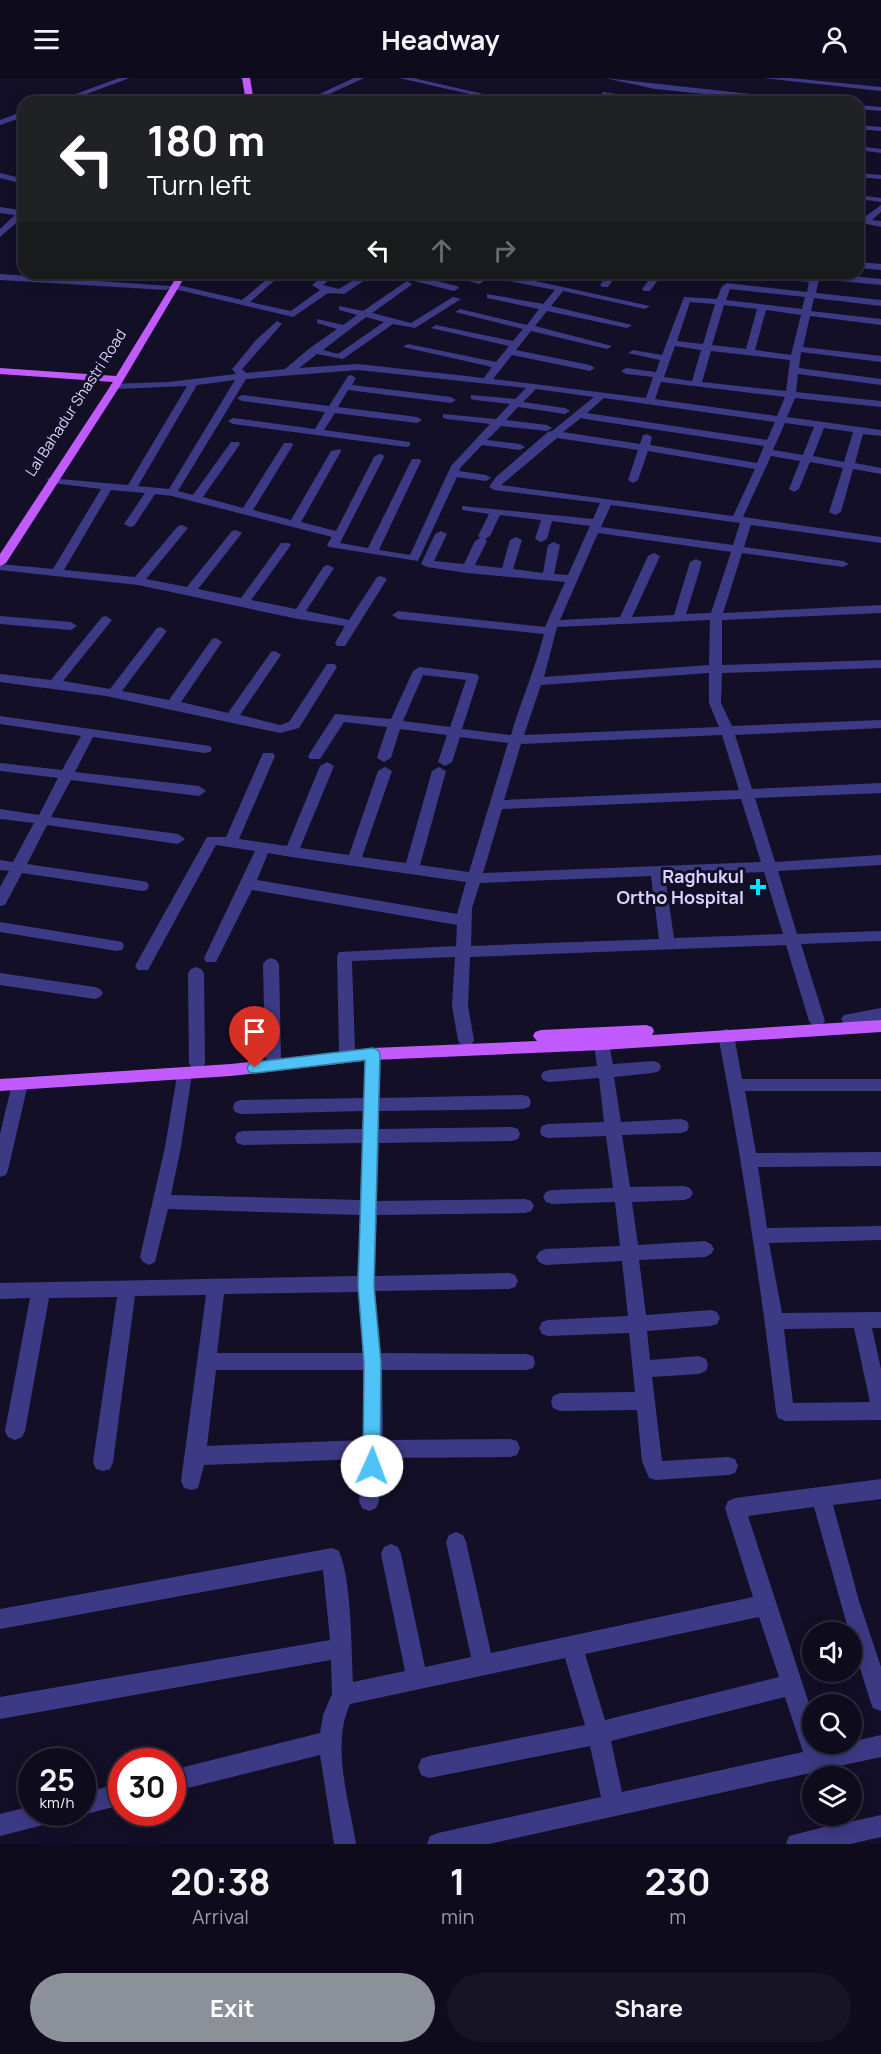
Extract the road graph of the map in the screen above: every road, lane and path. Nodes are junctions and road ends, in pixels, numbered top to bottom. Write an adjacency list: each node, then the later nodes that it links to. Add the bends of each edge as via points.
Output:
1 (126, 78): 14 (street)
2 (240, 78): 15 (main road)
3 (246, 78): 16 (main road)
4 (360, 78): 17 (street)
5 (403, 78): 13 (street)
6 (609, 78): 10 (street)
7 (659, 78): 10 (street)
8 (767, 78): 9 (street)
9 (805, 80): 11 (street); 22 (street)
10 (655, 87): 20 (street); 21 (street)
11 (881, 89)
12 (603, 94): 19 (street)
13 (478, 95): 18 (street)
14 (75, 96)
15 (242, 96)
16 (249, 96)
17 (320, 96)
18 (483, 96)
19 (614, 96)
20 (647, 96)
21 (746, 96)
22 (798, 96)
23 (864, 108): 24 (street)
24 (881, 110)
25 (18, 116): 26 (street)
26 (0, 123)
27 (864, 128): 28 (street)
28 (881, 129)
29 (864, 149): 30 (street)
30 (881, 151)
31 (0, 175): 34 (street)
32 (864, 176): 33 (street)
33 (881, 177)
34 (18, 178)
35 (864, 198): 36 (street)
36 (881, 200)
37 (881, 208): 41 (street)
38 (0, 210): 39 (street)
39 (18, 212)
40 (18, 217): 44 (street)
41 (864, 221)
42 (864, 223): 43 (street)
43 (881, 224)
44 (0, 234)
45 (864, 266): 46 (street)
46 (881, 267)
47 (0, 277): 48 (street)
48 (18, 278)
49 (34, 279): 68 (street)
50 (173, 279): 68 (main road)
51 (177, 279): 68 (main road)
52 (272, 279): 77 (street)
53 (325, 279): 71 (street, via 317,285)
54 (362, 279): 71 (street, via 342,292)
55 (417, 279): 69 (street)
56 (471, 279): 63 (street)
57 (512, 279): 70 (street)
58 (610, 279): 66 (street)
59 (655, 279): 72 (street)
60 (729, 279): 67 (street)
61 (813, 279): 73 (street)
62 (848, 279): 64 (street)
63 (479, 281)
64 (881, 282)
65 (407, 284): 85 (street)
66 (605, 285)
67 (726, 286): 73 (street); 76 (street)
68 (170, 287): 77 (street); 114 (main road)
69 (454, 288)
70 (561, 288): 79 (street); 80 (street)
71 (326, 290): 77 (street, via 293,314)
72 (647, 290)
73 (809, 295): 78 (street); 84 (street)
74 (490, 296): 80 (street)
75 (456, 299): 87 (street, via 412,326)
76 (720, 302): 81 (street); 94 (street, via 687,299); 96 (street)
77 (243, 303)
78 (881, 303)
79 (645, 306)
80 (544, 307): 90 (street); 91 (street)
81 (762, 307): 84 (street); 100 (street)
82 (342, 308): 85 (street)
83 (460, 312): 91 (street)
84 (805, 312): 88 (street); 102 (street)
85 (363, 314): 87 (street); 92 (street)
86 (320, 321): 92 (street)
87 (391, 321): 99 (street, via 340,357)
88 (881, 322)
89 (278, 324): 112 (street, via 237,369)
90 (627, 325)
91 (528, 327): 95 (street); 98 (street)
92 (344, 328): 99 (street)
93 (436, 328): 98 (street)
94 (671, 343): 96 (street); 103 (street)
95 (607, 346)
96 (708, 346): 100 (street); 118 (street)
97 (408, 347): 105 (street)
98 (512, 348): 105 (street); 107 (street)
99 (313, 350): 111 (street)
100 (750, 351): 102 (street)
101 (633, 353): 103 (street)
102 (796, 353): 104 (street); 108 (street)
103 (664, 358): 113 (street)
104 (881, 359)
105 (498, 365): 115 (street)
106 (357, 367): 111 (street); 115 (street); 120 (street)
107 (590, 368)
108 (794, 370): 117 (street); 121 (street)
109 (0, 371): 114 (main road)
110 (626, 371): 113 (street)
111 (288, 372): 112 (street)
112 (243, 376): 116 (street); 165 (street)
113 (658, 377): 118 (street); 127 (street)
114 (114, 381): 116 (street); 159 (main road); 186 (main road, Lal Bahadur Shastri Road)
115 (486, 381): 119 (street)
116 (194, 382): 162 (street)
117 (881, 382)
118 (696, 384): 121 (street)
119 (533, 386): 123 (street); 126 (street)
120 (345, 387): 125 (street); 129 (street)
121 (791, 394): 128 (street); 134 (street)
122 (475, 397): 126 (street)
123 (600, 397): 127 (street); 140 (street)
124 (242, 398): 129 (street)
125 (451, 400)
126 (517, 403): 130 (street); 136 (street)
127 (653, 404): 134 (street); 138 (street)
128 (881, 404)
129 (332, 409): 133 (street); 141 (street)
130 (565, 411)
131 (447, 416): 136 (street)
132 (585, 416): 138 (street)
133 (417, 420)
134 (779, 420): 137 (street); 149 (street)
135 (233, 421): 141 (street)
136 (499, 422): 140 (street); 143 (street)
137 (820, 425): 139 (street); 152 (street)
138 (650, 426): 147 (street); 149 (street, via 718,435)
139 (859, 430): 142 (street); 154 (street)
140 (550, 431): 147 (street); 167 (street, via 494,487)
141 (318, 432): 145 (street)
142 (881, 433)
143 (479, 442): 148 (street); 157 (street)
144 (235, 444): 166 (street)
145 (406, 444)
146 (288, 445): 170 (street)
147 (644, 446): 155 (street); 160 (street)
148 (520, 447)
149 (769, 448): 152 (street); 155 (street)
150 (336, 451): 175 (street)
151 (379, 457): 180 (street)
152 (807, 459): 154 (street); 163 (street)
153 (416, 461): 188 (street)
154 (849, 465): 156 (street); 171 (street)
155 (761, 467): 173 (street)
156 (881, 471)
157 (454, 473): 158 (street); 188 (street, via 414,559)
158 (486, 478)
159 (52, 480): 161 (street); 192 (main road)
160 (633, 480)
161 (108, 486): 162 (street); 195 (street)
162 (131, 489): 164 (street)
163 (794, 489)
164 (152, 491): 165 (street); 174 (street)
165 (172, 493): 166 (street)
166 (196, 499): 170 (street)
167 (607, 501): 173 (street); 176 (street)
168 (466, 508): 169 (street)
169 (496, 511): 172 (street); 194 (street)
170 (246, 512): 175 (street)
171 (835, 512)
172 (548, 517): 176 (street); 181 (street)
173 (742, 520): 183 (street); 187 (street)
174 (130, 524)
175 (294, 525): 180 (street)
176 (595, 526): 187 (street); 199 (street)
177 (182, 528): 200 (street)
178 (236, 533): 201 (street)
179 (441, 534): 194 (street, via 427,564)
180 (339, 535): 188 (street, via 333,545)
181 (541, 539)
182 (516, 540): 196 (street)
183 (881, 540)
184 (285, 545): 202 (street)
185 (554, 545): 197 (street)
186 (0, 548)
187 (738, 549): 191 (street); 206 (street)
188 (372, 552)
189 (654, 556): 210 (street)
190 (696, 562): 207 (street)
191 (843, 564)
192 (0, 565): 195 (street)
193 (328, 568): 204 (street)
194 (467, 570): 196 (street)
195 (58, 571): 200 (street)
196 (506, 573): 197 (street)
197 (548, 576): 199 (street)
198 (381, 579): 211 (street)
199 (572, 579): 213 (street)
200 (138, 581): 201 (street)
201 (189, 593): 202 (street)
202 (243, 603): 204 (street)
203 (881, 609): 206 (street)
204 (298, 615): 211 (street)
205 (398, 615): 213 (street)
206 (716, 616): 207 (street); 220 (street)
207 (679, 618): 210 (street)
208 (0, 620): 212 (street)
209 (106, 620): 223 (street)
210 (624, 621): 213 (street)
211 (352, 624): 216 (street)
212 (71, 626)
213 (552, 628): 222 (street)
214 (161, 631): 224 (street)
215 (216, 642): 225 (street)
216 (341, 643)
217 (275, 655): 226 (street)
218 (881, 664): 220 (street)
219 (331, 667): 226 (street, via 288,729)
220 (714, 669): 222 (street); 230 (street, via 715,703)
221 (0, 678): 223 (street)
222 (536, 681): 233 (street)
223 (56, 682): 224 (street)
224 (114, 692): 225 (street)
225 (173, 704): 226 (street)
226 (232, 717)
227 (0, 720): 232 (street)
228 (395, 724): 231 (street); 231 (street, via 419,671 473,677); 236 (street, via 340,717); 250 (street)
229 (881, 724): 230 (street)
230 (727, 730): 233 (street); 242 (street)
231 (454, 733): 233 (street); 255 (street)
232 (88, 734): 234 (street); 239 (street)
233 (516, 740): 243 (street)
234 (205, 749)
235 (268, 756): 247 (street)
236 (315, 756)
237 (327, 766): 249 (street)
238 (0, 767): 239 (street)
239 (66, 776): 241 (street); 245 (street)
240 (881, 788): 242 (street)
241 (199, 791)
242 (746, 794): 243 (street); 254 (street)
243 (496, 805): 257 (street)
244 (0, 814): 245 (street)
245 (42, 821): 246 (street); 253 (street)
246 (178, 839)
247 (231, 842): 248 (street); 270 (street, via 212,840)
248 (264, 847): 249 (street); 258 (street)
249 (291, 852): 250 (street)
250 (354, 860): 255 (street)
251 (881, 860): 254 (street)
252 (0, 865): 253 (street)
253 (17, 867): 259 (street); 260 (street)
254 (768, 867): 256 (street); 264 (street)
255 (412, 868): 257 (street)
256 (657, 870): 257 (street); 265 (street)
257 (474, 878): 261 (street)
258 (248, 884): 261 (street); 268 (street)
259 (142, 886)
260 (0, 901)
261 (465, 921): 267 (street)
262 (0, 927): 266 (street)
263 (881, 936): 264 (street)
264 (792, 941): 265 (street); 275 (street)
265 (667, 945): 267 (street)
266 (117, 946)
267 (463, 952): 279 (street, via 460,1006); 281 (street, via 344,956)
268 (212, 958)
269 (271, 964): 283 (street)
270 (143, 966)
271 (196, 973): 285 (street)
272 (0, 979): 273 (street)
273 (95, 993)
274 (881, 1015): 276 (main road)
275 (817, 1021): 276 (main road); 279 (main road)
276 (850, 1023): 277 (street); 278 (main road)
277 (881, 1027)
278 (726, 1035): 280 (main road); 291 (street)
279 (467, 1044): 280 (main road); 281 (main road); 282 (main road)
280 (602, 1044): 286 (street)
281 (347, 1050): 283 (main road)
282 (373, 1054): 285 (main road); 294 (street)
283 (273, 1057): 285 (main road)
284 (653, 1067): 286 (street)
285 (191, 1068): 287 (main road); 289 (main road); 309 (street)
286 (605, 1071): 288 (street); 298 (street)
287 (0, 1076)
288 (549, 1076)
289 (20, 1084): 290 (main road); 296 (street)
290 (0, 1085)
291 (735, 1085): 292 (street); 304 (street)
292 (881, 1085)
293 (524, 1102): 294 (street)
294 (371, 1104): 295 (street); 301 (street)
295 (241, 1107)
296 (6, 1123): 305 (street)
297 (681, 1126): 298 (street)
298 (612, 1129): 299 (street); 307 (street)
299 (548, 1131)
300 (512, 1134): 301 (street)
301 (370, 1136): 302 (street); 311 (street)
302 (243, 1138)
303 (881, 1159): 304 (street)
304 (748, 1160): 313 (street)
305 (1, 1165)
306 (684, 1193): 307 (street)
307 (621, 1196): 308 (street); 315 (street)
308 (552, 1197)
309 (161, 1202): 311 (street); 316 (street)
310 (525, 1206): 311 (street)
311 (368, 1208): 319 (street)
312 (881, 1233): 313 (street)
313 (759, 1236): 327 (street)
314 (705, 1249): 315 (street)
315 (630, 1254): 317 (street); 328 (street)
316 (149, 1257)
317 (545, 1257)
318 (509, 1281): 319 (street)
319 (366, 1286): 320 (street); 332 (street)
320 (216, 1287): 321 (street); 330 (street)
321 (127, 1289): 322 (street); 342 (street)
322 (41, 1290): 323 (street); 338 (street)
323 (0, 1291)
324 (711, 1318): 328 (street)
325 (861, 1320): 326 (street); 327 (street); 337 (street)
326 (881, 1320)
327 (774, 1321): 337 (street, via 785,1412)
328 (637, 1324): 329 (street); 334 (street)
329 (548, 1328)
330 (209, 1361): 332 (street); 341 (street)
331 (526, 1362): 332 (street)
332 (373, 1363): 340 (street)
333 (699, 1365): 334 (street)
334 (642, 1369): 335 (street)
335 (645, 1401): 336 (street); 343 (street, via 656,1471)
336 (560, 1402)
337 (881, 1411)
338 (15, 1431)
339 (510, 1448): 340 (street)
340 (373, 1449): 341 (street); 347 (street)
341 (196, 1456): 344 (street)
342 (103, 1462)
343 (728, 1466)
344 (191, 1481)
345 (881, 1489): 346 (street)
346 (821, 1496): 350 (street, via 735,1508); 358 (street)
347 (369, 1501)
348 (456, 1542): 354 (street)
349 (391, 1554): 355 (street)
350 (765, 1605): 352 (street); 356 (street)
351 (0, 1619): 353 (street, via 332,1558)
352 (572, 1646): 354 (street); 360 (street)
353 (342, 1648): 357 (street); 359 (street)
354 (483, 1665): 355 (street)
355 (417, 1679): 357 (street)
356 (791, 1685): 360 (street); 363 (street)
357 (343, 1695): 361 (street)
358 (881, 1700)
359 (0, 1708)
360 (598, 1733): 365 (street); 368 (street)
361 (329, 1742): 367 (street); 374 (street)
362 (881, 1746): 364 (street)
363 (818, 1766)
364 (827, 1766)
365 (429, 1767)
366 (802, 1772): 368 (street)
367 (186, 1778)
368 (614, 1805): 375 (street)
369 (18, 1820): 370 (street)
370 (0, 1825)
371 (836, 1826): 376 (street)
372 (862, 1826): 373 (street)
373 (881, 1826)
374 (345, 1844)
375 (438, 1844)
376 (797, 1844)

